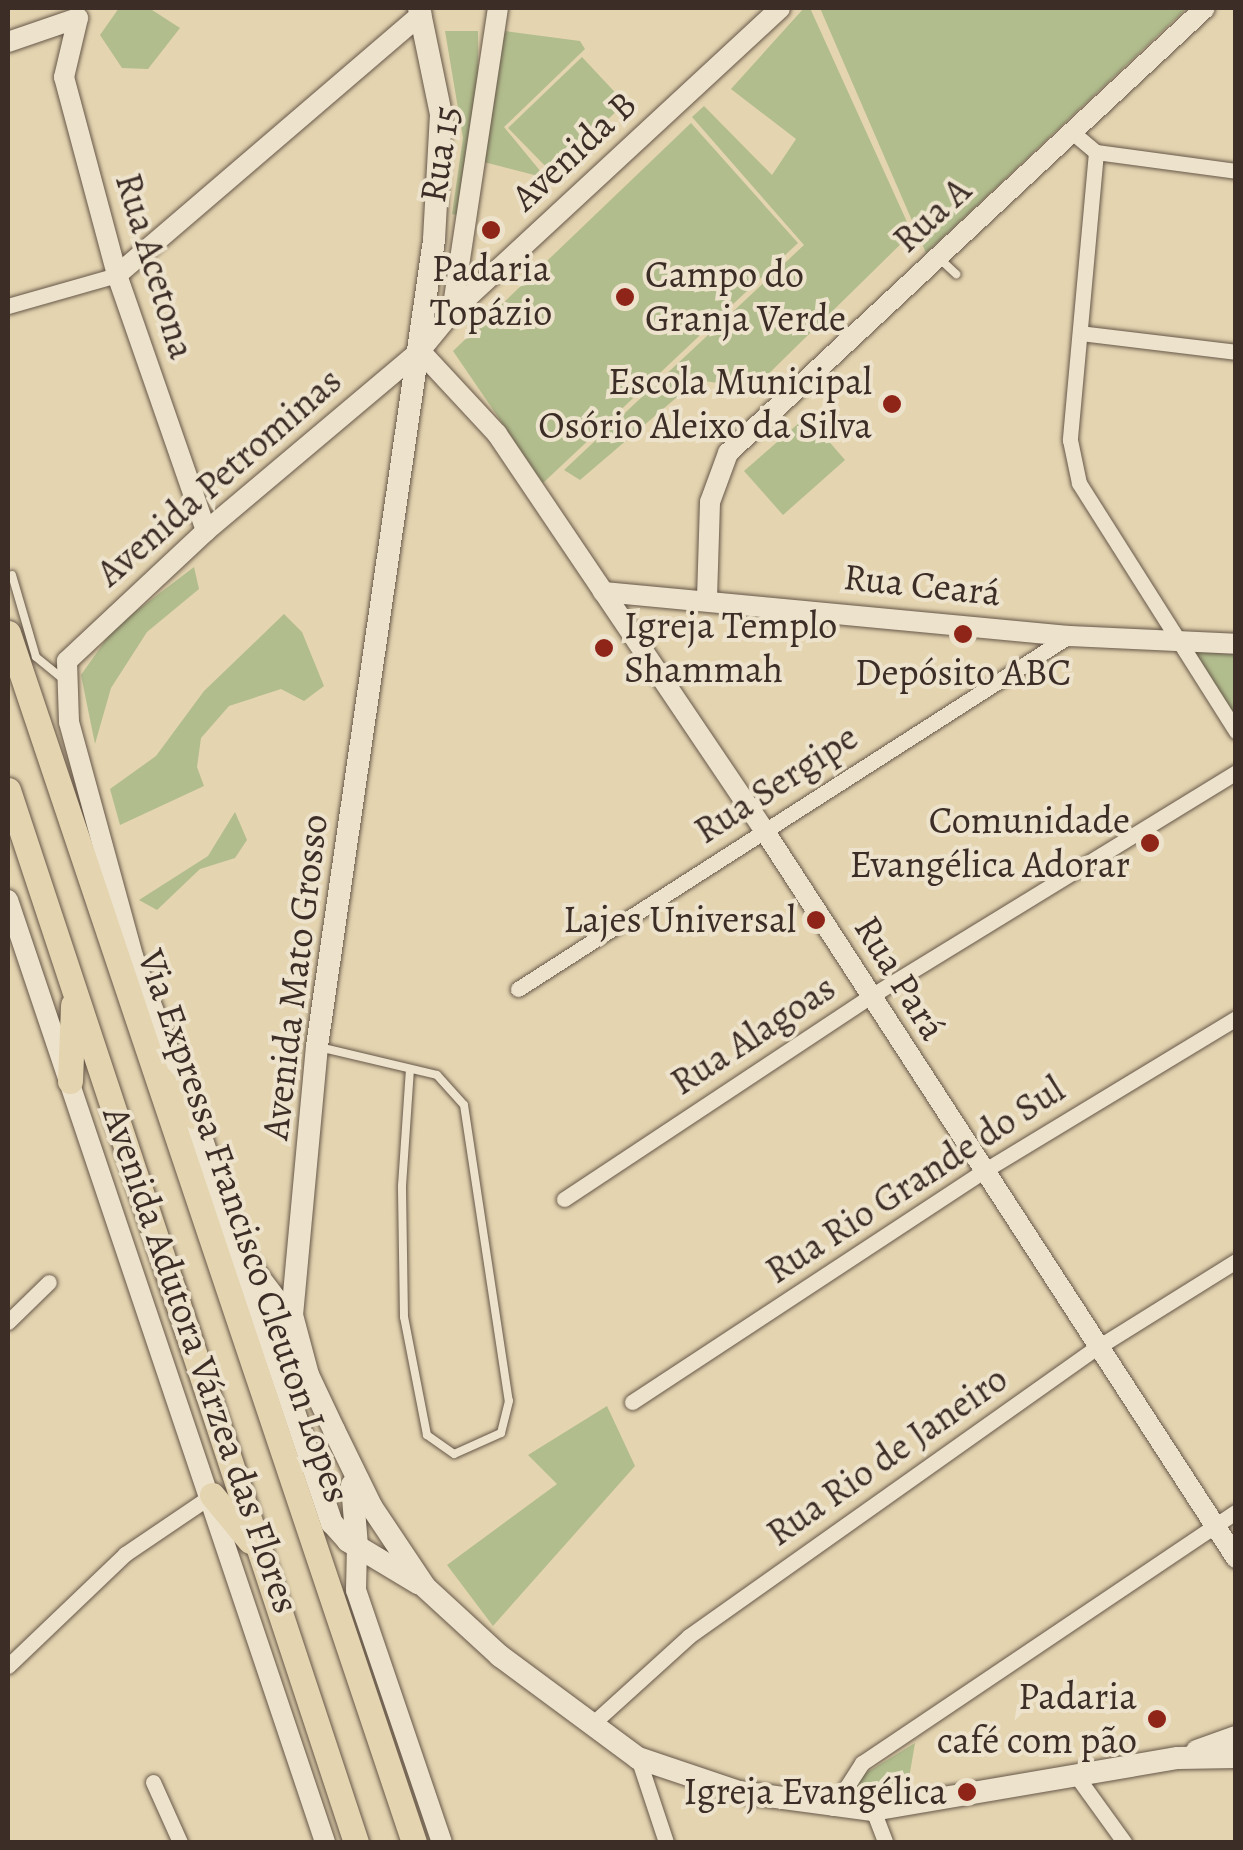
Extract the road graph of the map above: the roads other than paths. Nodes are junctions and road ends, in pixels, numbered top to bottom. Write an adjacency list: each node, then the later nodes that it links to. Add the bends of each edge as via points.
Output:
1 (498, 8): 14 (street, Rua 15)
2 (780, 8): 14 (street, Avenida B)
3 (1205, 8): 7 (street, Rua A)
4 (420, 11): 12 (street); 16 (main road, Avenida Mato Grosso, via 441,114)
5 (84, 13): 6 (street); 12 (street, Rua Acetona, via 64,77)
6 (8, 42)
7 (1072, 132): 8 (street); 10 (street, Rua A)
8 (1096, 152): 9 (street); 15 (street)
9 (1236, 171)
10 (938, 256): 11 (lane); 21 (street, Rua A, via 728,453 710,502)
11 (956, 274)
12 (116, 275): 13 (street); 18 (street, Rua Acetona)
13 (8, 306)
14 (452, 312): 16 (street, Avenida B)
15 (1080, 333): 17 (street); 24 (street, via 1070,440 1079,484)
16 (420, 350): 18 (street, Avenida Petrominas); 20 (street, Rua Pará, via 497,434); 36 (main road, Avenida Mato Grosso)
17 (1236, 352)
18 (206, 531): 26 (street, Avenida Petrominas)
19 (12, 575): 26 (lane, Avenida Adutora Várzea das Flores, via 36,657)
20 (602, 592): 21 (street, Rua Ceará); 30 (street, Rua Pará)
21 (707, 598): 23 (street, Rua Ceará)
22 (8, 633): 37 (highway, Via Expressa Francisco Cleuton Lopes)
23 (1069, 636): 24 (street, Rua Ceará); 30 (street, Rua Sergipe)
24 (1178, 640): 25 (street, Rua Ceará); 27 (street)
25 (1236, 644)
26 (65, 670): 40 (street, Avenida Adutora Várzea das Flores, via 134,956)
27 (1236, 730)
28 (1236, 772): 34 (street, Rua Alagoas)
29 (8, 790): 33 (highway)
30 (764, 830): 32 (street, Rua Sergipe); 34 (street, Rua Pará)
31 (8, 900): 39 (street, Avenida Adutora Várzea das Flores)
32 (518, 989)
33 (74, 990): 39 (highway); 58 (highway)
34 (871, 996): 41 (street, Rua Pará); 42 (street, Rua Alagoas)
35 (1236, 1018): 41 (street, Rua Rio Grande do Sul)
36 (317, 1046): 38 (lane); 44 (main road, Avenida Mato Grosso)
37 (148, 1062): 40 (highway); 74 (highway, Via Expressa Francisco Cleuton Lopes)
38 (410, 1069): 38 (lane, via 452,1084 464,1105 509,1401 501,1433 454,1454 427,1435 404,1317 402,1186)
39 (70, 1081): 54 (street, Avenida Adutora Várzea das Flores)
40 (194, 1116): 43 (main road, Avenida Adutora Várzea das Flores)
41 (982, 1172): 50 (street, Rua Pará); 52 (street, Rua Rio Grande do Sul)
42 (564, 1199)
43 (237, 1249): 46 (main road); 51 (main road, Avenida Adutora Várzea das Flores)
44 (297, 1260): 46 (main road, via 279,1273); 48 (main road, Avenida Mato Grosso)
45 (1236, 1261): 50 (street, Rua Rio de Janeiro)
46 (258, 1274): 48 (main road)
47 (49, 1282): 49 (street)
48 (292, 1315): 51 (main road); 53 (main road, Avenida Mato Grosso, via 308,1374)
49 (8, 1322)
50 (1096, 1349): 56 (street, Rua Pará); 62 (street, Rua Rio de Janeiro, via 688,1636)
51 (286, 1390): 57 (main road, Avenida Adutora Várzea das Flores, via 332,1523)
52 (632, 1402)
53 (347, 1459): 57 (main road); 60 (main road, Avenida Mato Grosso)
54 (212, 1495): 58 (highway); 61 (street, via 125,1554); 72 (street, Avenida Adutora Várzea das Flores)
55 (1236, 1512): 56 (street)
56 (1215, 1525): 59 (street, Rua Pará); 69 (street, via 862,1764)
57 (357, 1546): 60 (main road); 75 (street, Avenida Adutora Várzea das Flores, via 356,1590)
58 (262, 1555): 73 (highway)
59 (1236, 1558)
60 (425, 1587): 62 (main road, Avenida Mato Grosso)
61 (8, 1666)
62 (591, 1725): 65 (main road, Avenida Mato Grosso)
63 (1236, 1736): 66 (main road)
64 (1236, 1757): 66 (main road)
65 (638, 1758): 69 (main road, Avenida Mato Grosso, via 740,1792); 76 (street)
66 (1178, 1758): 67 (main road, Avenida Mato Grosso)
67 (1075, 1774): 70 (main road, Avenida Mato Grosso); 78 (street)
68 (153, 1782): 71 (street)
69 (832, 1808): 70 (main road, Avenida Mato Grosso)
70 (872, 1810): 77 (street)
71 (180, 1842)
72 (325, 1842)
73 (356, 1842)
74 (414, 1842)
75 (442, 1842)
76 (666, 1842)
77 (884, 1842)
78 (1124, 1842)

